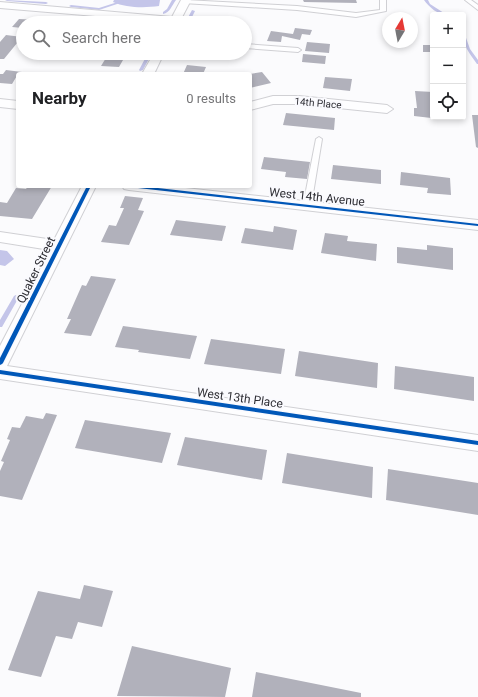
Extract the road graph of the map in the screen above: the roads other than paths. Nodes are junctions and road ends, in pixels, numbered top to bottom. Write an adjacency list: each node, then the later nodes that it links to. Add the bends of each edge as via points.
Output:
1 (382, 0): 3 (lane, via 383,11 356,15 289,7)
2 (468, 0): 4 (lane)
3 (186, 1): 7 (street)
4 (477, 5)
5 (2, 7): 6 (street)
6 (106, 16)
7 (178, 16)
8 (252, 47): 9 (lane)
9 (298, 50)
10 (156, 60): 11 (street)
11 (149, 72)
12 (0, 103): 13 (street)
13 (16, 105)
14 (252, 105): 15 (street, 14th Place, via 273,100 387,103)
15 (386, 122)
16 (319, 139): 19 (lane)
17 (88, 188): 22 (street, Quaker Street)
18 (147, 188): 19 (street, West 14th Avenue)
19 (307, 206): 20 (street, West 14th Avenue)
20 (478, 225)
21 (0, 238): 22 (street)
22 (59, 246): 23 (street, Quaker Street)
23 (0, 364)
24 (0, 372): 25 (street, West 13th Place)
25 (478, 443)

